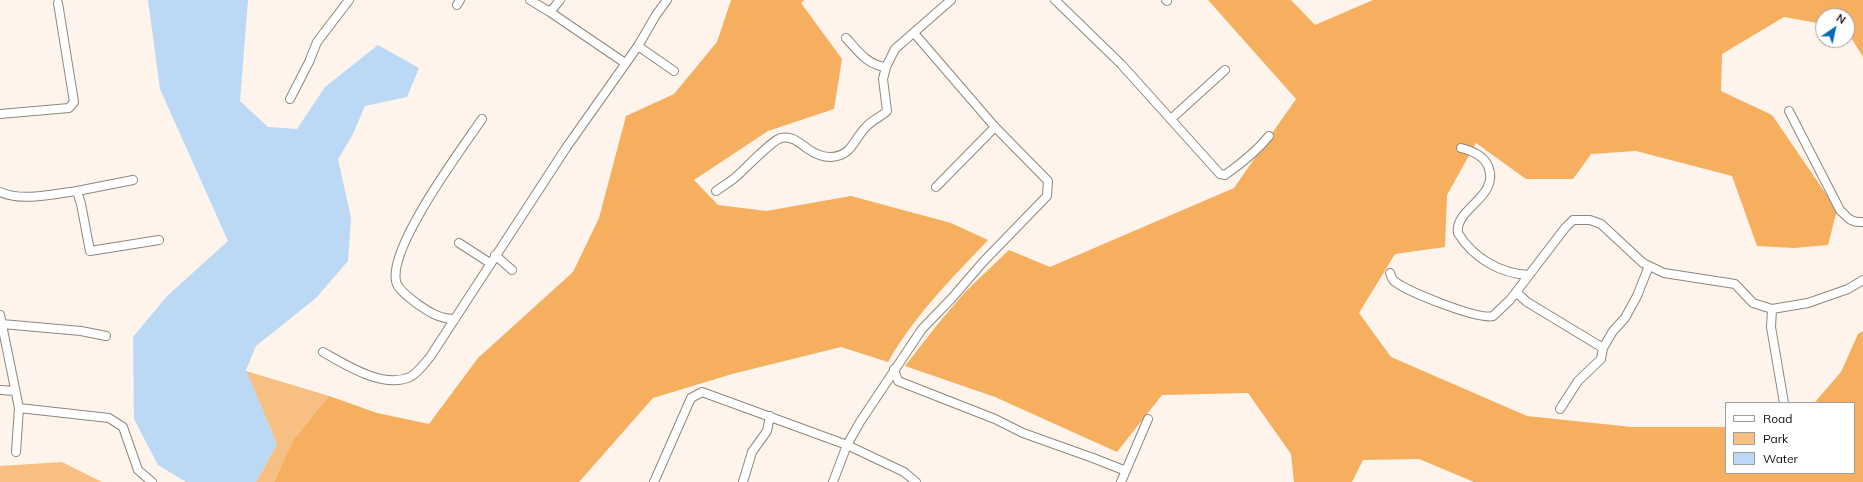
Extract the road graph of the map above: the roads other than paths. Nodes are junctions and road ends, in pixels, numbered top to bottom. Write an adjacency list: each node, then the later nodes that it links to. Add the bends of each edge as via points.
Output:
1 (349, 0): 16 (street, via 316,42)
2 (530, 0): 8 (street)
3 (560, 0): 8 (street)
4 (667, 0): 11 (street)
5 (951, 0): 9 (street)
6 (1055, 0): 20 (street, via 1121,64)
7 (58, 3): 18 (street, via 74,102 69,108)
8 (550, 12): 12 (street)
9 (914, 33): 13 (street, via 895,48); 21 (street)
10 (846, 38): 13 (street, via 867,60)
11 (638, 46): 12 (street); 15 (street)
12 (625, 63): 32 (street)
13 (886, 67): 27 (street, via 883,87 887,111 870,122 848,151 840,157 824,157 796,140 783,137 777,139 738,176)
14 (1225, 70): 20 (street)
15 (674, 71)
16 (290, 99)
17 (1789, 111): 29 (street, via 1840,210 1850,220)
18 (0, 114)
19 (482, 119): 42 (street, via 431,193 397,263 396,283 399,287 434,315 444,319)
20 (1171, 119): 22 (street, via 1220,174 1225,175 1255,152)
21 (995, 127): 25 (street); 47 (street, via 1048,181 1047,196 922,329)
22 (1269, 136)
23 (1460, 148): 37 (street, via 1475,153 1484,160 1489,168 1490,180 1485,192 1460,222 1458,233 1466,245 1492,265 1515,274)
24 (133, 180): 26 (street)
25 (936, 187)
26 (77, 191): 28 (street, via 21,197); 30 (street, via 90,251)
27 (716, 191)
28 (0, 192)
29 (1863, 222)
30 (159, 240)
31 (459, 243): 33 (street)
32 (495, 255): 33 (street); 35 (street)
33 (490, 263): 42 (street)
34 (1649, 266): 37 (street, via 1620,244 1601,224 1581,219 1573,220 1565,228); 40 (street, via 1664,273 1735,284 1753,303); 45 (street, via 1625,318)
35 (512, 270)
36 (1390, 273): 39 (street, via 1395,282 1430,300 1483,316 1497,314)
37 (1529, 275): 39 (street)
38 (1863, 280): 40 (street, via 1848,289 1808,303)
39 (1516, 292): 45 (street, via 1527,302)
40 (1772, 309): 50 (street, via 1771,327)
41 (0, 315): 43 (street)
42 (455, 319): 46 (street, via 430,357 417,372 405,378 371,377)
43 (2, 324): 44 (street, via 81,331); 49 (street)
44 (106, 336)
45 (1603, 348): 52 (street, via 1601,359 1578,381)
46 (323, 352)
47 (894, 369): 55 (street); 57 (street, via 898,381 995,419 1023,433)
48 (0, 390): 49 (street)
49 (15, 391): 51 (street)
50 (1784, 402)
51 (19, 408): 56 (street); 58 (street, via 109,418 123,427 138,470)
52 (1560, 409)
53 (770, 416): 55 (street); 59 (street, via 702,392 691,398); 60 (street, via 767,431 752,452)
54 (1148, 419): 57 (street)
55 (847, 445): 61 (street); 62 (street, via 904,472)
56 (16, 452)
57 (1126, 471): 63 (street)
58 (152, 482)
59 (654, 482)
60 (743, 482)
61 (833, 482)
62 (916, 482)
63 (1121, 482)

